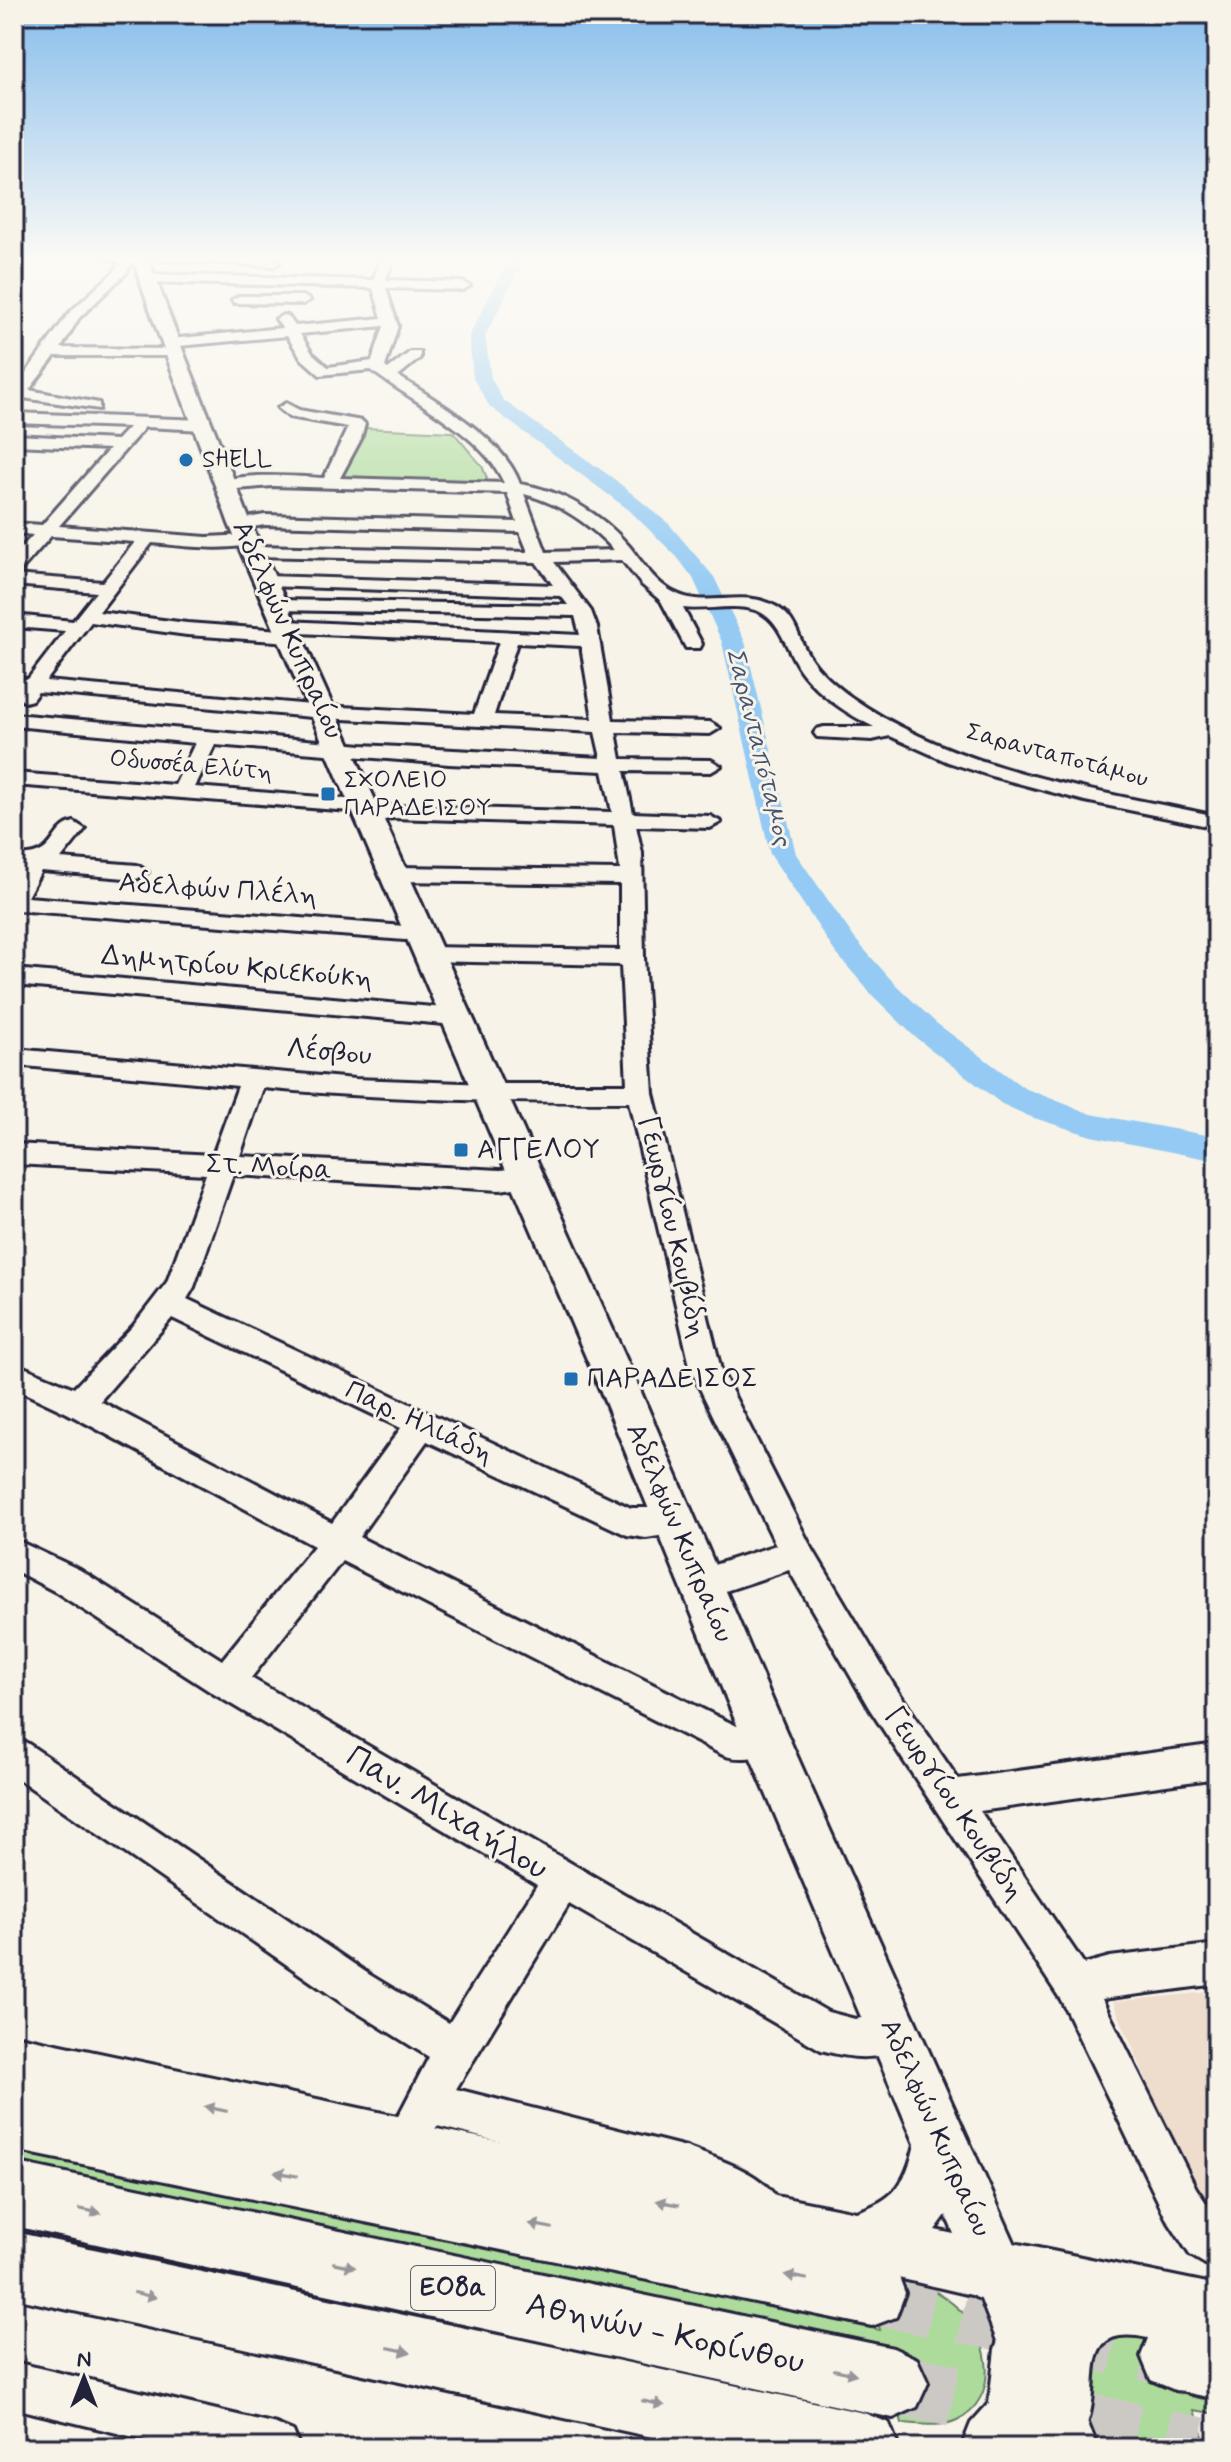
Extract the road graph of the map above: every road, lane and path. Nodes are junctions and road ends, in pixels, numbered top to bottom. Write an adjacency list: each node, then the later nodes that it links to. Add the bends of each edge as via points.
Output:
1 (37, 371): 4 (street)
2 (181, 371): 6 (main road, Αδελφών Κυπραίου)
3 (388, 371): 13 (street, Γεωργίου Κουβίδη, via 491,452)
4 (17, 397): 6 (street)
5 (286, 408): 11 (street, via 294,414 357,424)
6 (200, 417): 8 (street); 12 (main road, Αδελφών Κυπραίου)
7 (14, 418): 8 (street)
8 (140, 424): 10 (street)
9 (14, 440): 10 (street)
10 (122, 445): 16 (street)
11 (329, 483): 12 (street); 13 (street)
12 (224, 485): 17 (main road, Αδελφών Κυπραίου)
13 (513, 488): 14 (street, Γεωργίου Κουβίδη); 19 (street, via 543,494 575,512)
14 (525, 527): 17 (street, via 265,520); 20 (street, Γεωργίου Κουβίδη)
15 (14, 528): 16 (street)
16 (45, 530): 18 (street); 21 (street)
17 (247, 538): 18 (street); 20 (street); 27 (main road, Αδελφών Κυπραίου)
18 (146, 539): 23 (street)
19 (626, 555): 20 (street); 25 (street)
20 (540, 557): 24 (street, Γεωργίου Κουβίδη)
21 (14, 567)
22 (14, 580): 23 (street)
23 (108, 588): 29 (street)
24 (567, 591): 26 (street, Γεωργίου Κουβίδη); 27 (street)
25 (669, 598): 32 (street); 40 (street, Σαρανταποτάμου, via 750,602 781,617 803,662 821,683)
26 (582, 611): 27 (street); 31 (street, Γεωργίου Κουβίδη)
27 (280, 612): 29 (street, via 187,629); 30 (street); 35 (main road, Αδελφών Κυπραίου)
28 (14, 621): 29 (street)
29 (82, 622): 33 (street)
30 (509, 640): 31 (street); 37 (street)
31 (591, 641): 38 (street, Γεωργίου Κουβίδη)
32 (693, 644)
33 (24, 684): 34 (street); 35 (street)
34 (14, 712)
35 (323, 712): 37 (street); 43 (main road, Αδελφών Κυπραίου)
36 (14, 720): 42 (street)
37 (482, 720): 38 (street)
38 (603, 726): 39 (street); 44 (street, Γεωργίου Κουβίδη)
39 (710, 728)
40 (891, 729): 41 (street); 51 (street, Σαρανταποτάμου, via 1010,775)
41 (824, 733)
42 (208, 738): 43 (street); 47 (street)
43 (340, 751): 44 (street); 48 (main road, Αδελφών Κυπραίου)
44 (610, 765): 45 (street); 49 (street, Γεωργίου Κουβίδη)
45 (711, 766)
46 (14, 779): 47 (street, Οδυσσέα Ελύτη)
47 (183, 790): 48 (street, Οδυσσέα Ελύτη)
48 (367, 812): 49 (street, Οδυσσέα Ελύτη); 55 (main road, Αδελφών Κυπραίου)
49 (624, 821): 50 (street, Οδυσσέα Ελύτη); 56 (street, Γεωργίου Κουβίδη)
50 (710, 822)
51 (1217, 822)
52 (74, 829): 53 (street, via 47,860)
53 (24, 863): 54 (street); 57 (street)
54 (137, 872)
55 (396, 874): 56 (street); 58 (main road, Αδελφών Κυπραίου)
56 (631, 877): 59 (street, Γεωργίου Κουβίδη)
57 (14, 902): 58 (street, Αδελφών Πλέλη, via 405,933)
58 (422, 942): 59 (street, Αδελφών Πλέλη); 61 (main road, Αδελφών Κυπραίου)
59 (632, 958): 65 (street, Γεωργίου Κουβίδη)
60 (14, 977): 61 (street, Δημητρίου Κριεκούκη)
61 (455, 1017): 64 (main road, Αδελφών Κυπραίου)
62 (14, 1057): 63 (street, Λέσβου)
63 (254, 1078): 64 (street, Λέσβου); 67 (street)
64 (488, 1093): 65 (street, Λέσβου); 68 (main road, Αδελφών Κυπραίου)
65 (640, 1093): 75 (street, Γεωργίου Κουβίδη, via 706,1370)
66 (14, 1154): 67 (street, Στ. Μοίρα)
67 (223, 1166): 68 (street, Στ. Μοίρα); 69 (street, via 180,1287)
68 (524, 1178): 73 (main road, Αδελφών Κυπραίου)
69 (169, 1304): 71 (street); 72 (street, Παρ. Ηλιάδη)
70 (14, 1375): 71 (street)
71 (78, 1404): 74 (street)
72 (421, 1425): 73 (street, Παρ. Ηλιάδη, via 627,1521); 74 (street)
73 (673, 1522): 77 (main road, Αδελφών Κυπραίου)
74 (337, 1542): 78 (street); 79 (street, via 736,1743)
75 (797, 1553): 77 (street); 82 (street, Γεωργίου Κουβίδη, via 881,1696)
76 (14, 1554): 78 (street, Παν. Μιχαήλου, via 68,1581)
77 (701, 1584): 79 (main road, Αδελφών Κυπραίου)
78 (226, 1682): 83 (street, Παν. Μιχαήλου)
79 (765, 1737): 86 (main road, Αδελφών Κυπραίου)
80 (14, 1755): 87 (street, via 356,1989)
81 (1217, 1761): 82 (street)
82 (951, 1798): 85 (street, Γεωργίου Κουβίδη)
83 (561, 1881): 86 (street, Παν. Μιχαήλου, via 821,2030 855,2039); 87 (street)
84 (1217, 1964): 85 (street)
85 (1075, 1986): 93 (street, Γεωργίου Κουβίδη, via 1181,2203)
86 (893, 2033): 91 (main road, Αδελφών Κυπραίου)
87 (455, 2050): 90 (street)
88 (14, 2066): 90 (highway, one-way to 88)
89 (14, 2119): 95 (highway, one-way to 89)
90 (415, 2126): 95 (main road, via 796,2229)
91 (943, 2143): 95 (main road, via 922,2205 889,2231); 96 (main road, Αδελφών Κυπραίου)
92 (14, 2194): 100 (highway, Αθηνών - Κορίνθου / ΕΟ8α, one-way to 100)
93 (1217, 2249)
94 (14, 2265): 104 (highway, one-way to 104)
95 (863, 2266): 96 (main road)
96 (999, 2273): 97 (highway); 99 (main road, Αδελφών Κυπραίου)
97 (1129, 2302): 98 (highway); 102 (highway, via 1106,2304 1086,2314 1071,2332 1056,2383)
98 (1203, 2347)
99 (1029, 2349): 102 (main road, Αδελφών Κυπραίου); 105 (highway, via 1024,2406)
100 (893, 2383)
101 (14, 2385): 103 (street)
102 (1062, 2430)
103 (276, 2448)
104 (864, 2448)
105 (996, 2448)

